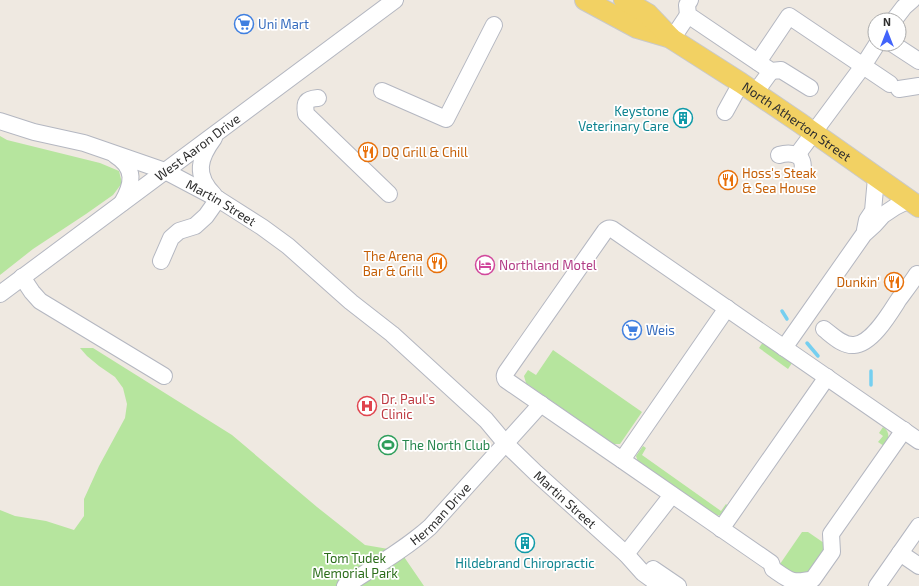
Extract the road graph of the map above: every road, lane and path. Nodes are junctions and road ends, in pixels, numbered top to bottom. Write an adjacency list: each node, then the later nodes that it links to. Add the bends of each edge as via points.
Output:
1 (395, 0): 22 (street, West Aaron Drive)
2 (585, 0): 8 (main road, North Atherton Street, via 637,28)
3 (624, 0): 8 (main road, North Atherton Street, via 648,14)
4 (912, 0): 6 (street)
5 (689, 8): 8 (street); 12 (street)
6 (900, 12)
7 (494, 25): 18 (street, via 446,119)
8 (672, 38): 16 (main road, North Atherton Street)
9 (872, 52): 13 (street)
10 (905, 52): 11 (street)
11 (919, 61)
12 (758, 62): 13 (street, via 789,16); 14 (street)
13 (862, 66): 15 (street, via 894,87); 23 (street)
14 (771, 71): 16 (street); 17 (street, via 781,70)
15 (919, 86)
16 (748, 88): 20 (street, via 733,98); 23 (main road, North Atherton Street)
17 (810, 88)
18 (382, 91)
19 (318, 98): 30 (street, via 306,101 306,114)
20 (725, 112)
21 (0, 121): 24 (street, Martin Street)
22 (219, 132): 27 (street, West Aaron Drive); 31 (street, via 207,148 200,171 208,189)
23 (813, 132): 26 (street); 29 (main road, North Atherton Street)
24 (112, 153): 27 (street, Martin Street); 33 (street, via 127,164 131,178 129,190)
25 (779, 156): 26 (street, via 788,153)
26 (797, 156): 28 (street, via 802,161)
27 (166, 171): 31 (street, Martin Street); 33 (street, West Aaron Drive)
28 (802, 171)
29 (876, 178): 32 (main road, North Atherton Street); 34 (street, via 873,211 867,220)
30 (389, 194)
31 (218, 199): 35 (street, via 195,226 179,231 171,238); 47 (street, Martin Street, via 276,236 351,302 383,340 477,426)
32 (914, 203): 34 (street, via 895,207)
33 (122, 204): 37 (street, West Aaron Drive)
34 (864, 234): 41 (street)
35 (161, 261)
36 (917, 274): 40 (street, via 879,327 863,342 855,345 841,342)
37 (22, 277): 38 (street, West Aaron Drive); 42 (street, via 40,301)
38 (0, 294)
39 (727, 308): 41 (street); 44 (street, via 612,229 607,229 505,374 506,380); 48 (street)
40 (824, 329)
41 (784, 348): 43 (street)
42 (164, 376)
43 (826, 377): 45 (street); 51 (street)
44 (541, 404): 47 (street, Herman Drive); 48 (street)
45 (904, 430): 46 (street); 51 (street, via 831,534 832,552 813,579 794,582 789,580 773,569 772,563)
46 (919, 441)
47 (506, 444): 53 (street, Martin Street); 55 (street, Herman Drive, via 430,527 400,551)
48 (622, 460): 49 (street)
49 (672, 495): 51 (street); 53 (street)
50 (919, 526): 52 (street)
51 (721, 528)
52 (900, 553): 54 (street); 58 (street)
53 (626, 554): 56 (street, Martin Street, via 643,573); 57 (street, Martin Street)
54 (919, 566)
55 (345, 586)
56 (661, 586)
57 (678, 586)
58 (877, 586)

